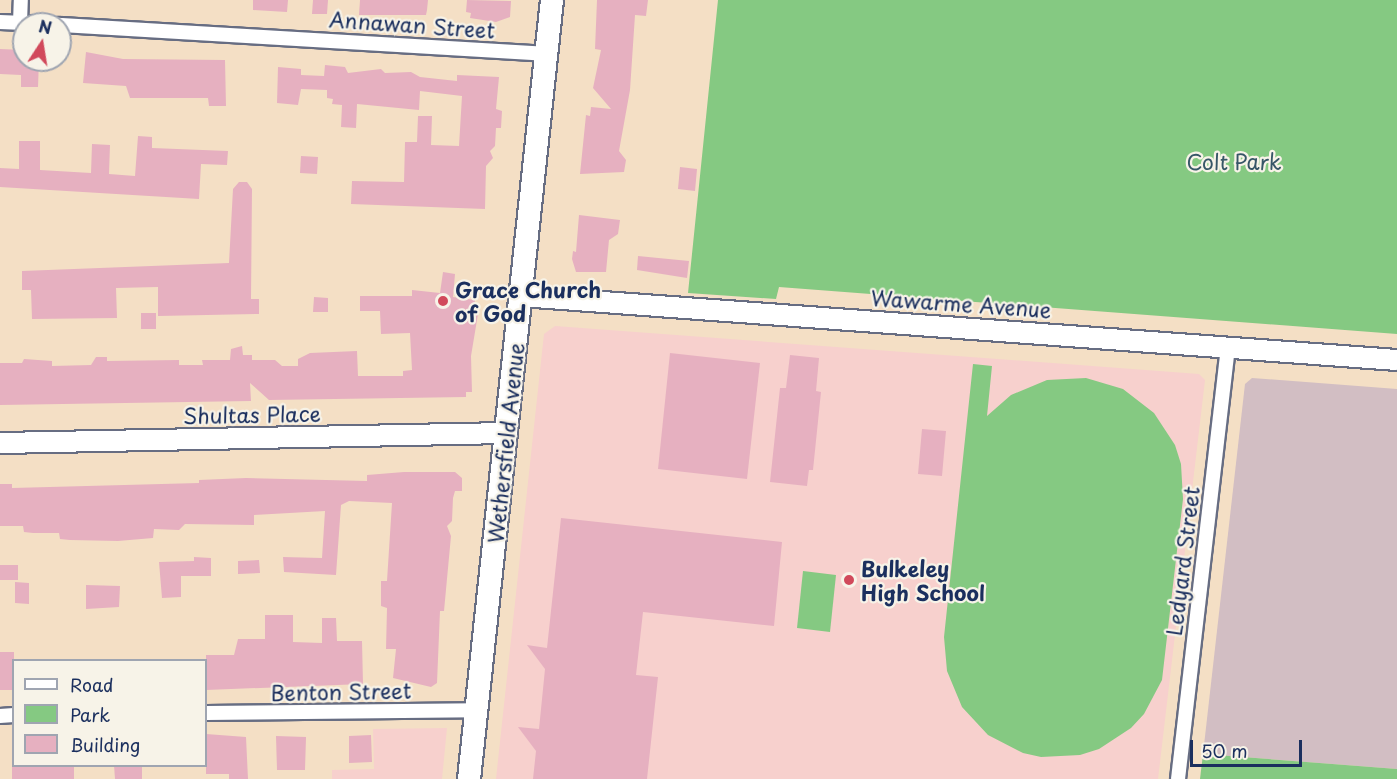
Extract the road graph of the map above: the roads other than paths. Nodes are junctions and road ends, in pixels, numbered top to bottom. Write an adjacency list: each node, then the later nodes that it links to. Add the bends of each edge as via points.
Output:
1 (552, 0): 3 (main road, Wethersfield Avenue)
2 (72, 26): 3 (street, Annawan Street)
3 (546, 54): 4 (main road, Wethersfield Avenue)
4 (521, 296): 5 (street, Wawarme Avenue); 7 (main road, Wethersfield Avenue)
5 (1228, 347): 6 (street, Wawarme Avenue); 12 (street, Ledyard Street)
6 (1397, 360)
7 (506, 433): 8 (street, Shultas Place); 9 (main road, Wethersfield Avenue)
8 (0, 443)
9 (476, 710): 10 (street, Benton Street); 11 (main road, Wethersfield Avenue)
10 (207, 713)
11 (469, 779)
12 (1178, 779)

